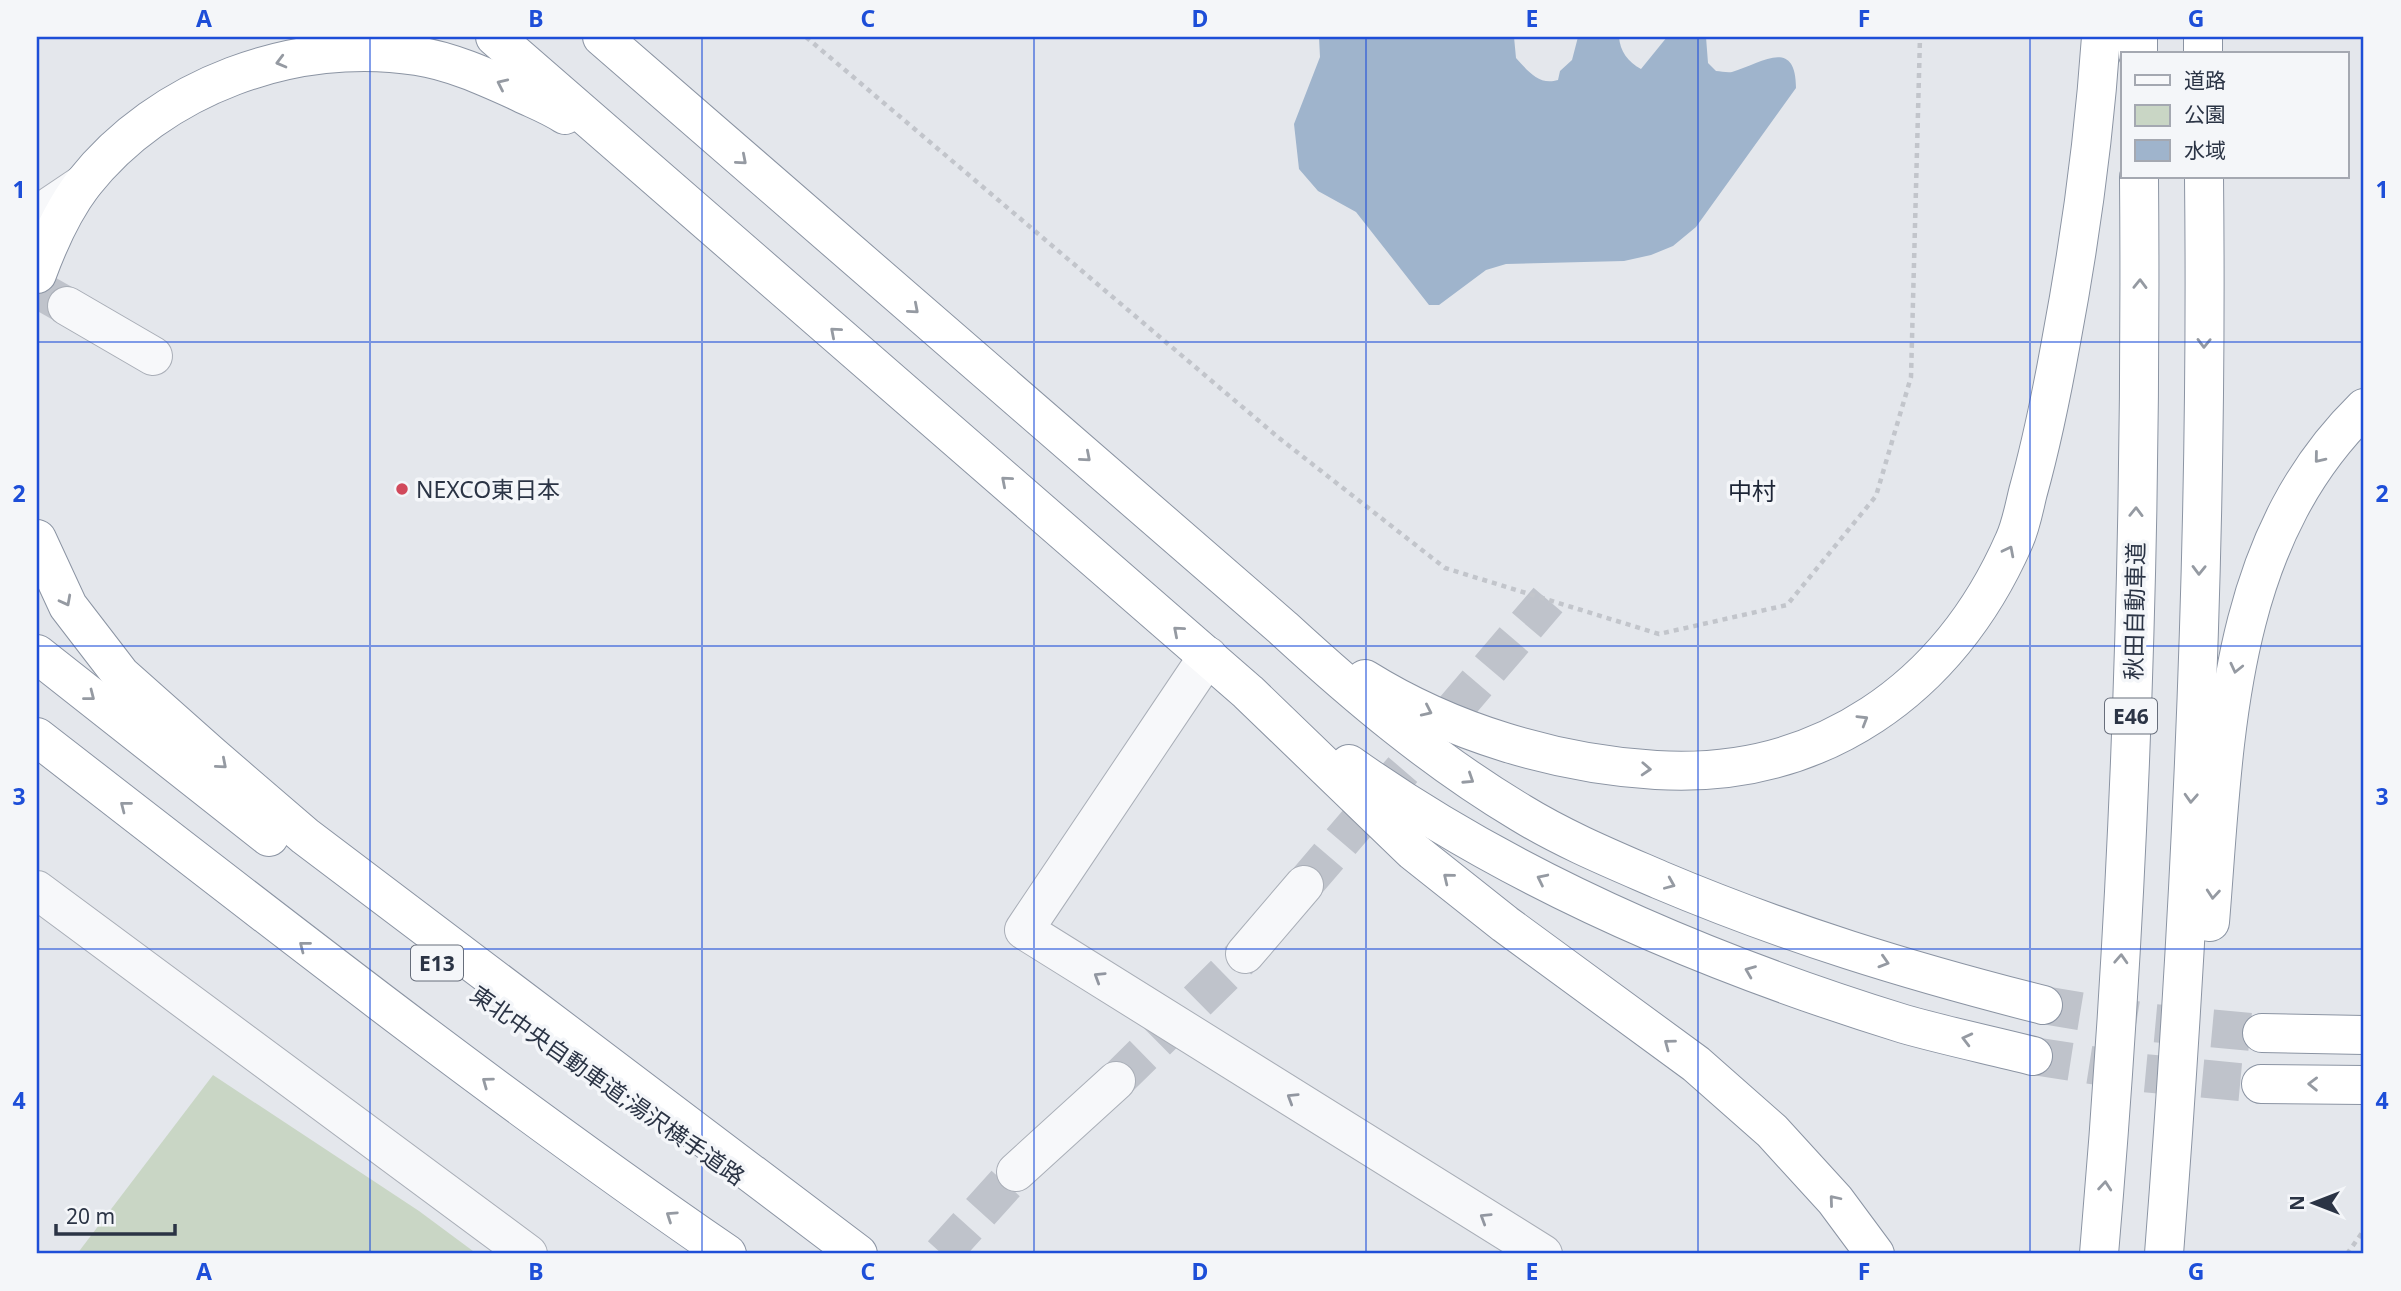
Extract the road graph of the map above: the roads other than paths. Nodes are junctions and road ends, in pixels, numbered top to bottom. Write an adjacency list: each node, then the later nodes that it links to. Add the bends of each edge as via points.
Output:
1 (495, 37): 6 (highway)
2 (584, 37): 5 (highway)
3 (602, 37): 5 (highway)
4 (2101, 37): 16 (highway, one-way to 4, via 1388,693 1464,728 1552,755 1629,768 1699,772 1763,763 1832,739 1890,704 1935,664 1980,608 2016,539 2043,440 2070,298 2095,120)
5 (690, 115): 16 (highway, one-way to 16)
6 (646, 167): 9 (highway, one-way to 9, via 556,109 484,76 418,56 351,52 300,57 234,74 181,100 127,139); 18 (highway, one-way to 6)
7 (2139, 178): 38 (highway, 秋田自動車道 / E46, one-way to 7, via 2116,1055 2133,664)
8 (2204, 178): 39 (highway, one-way to 39, via 2197,669 2179,1062)
9 (83, 184): 10 (street); 11 (highway)
10 (37, 215)
11 (37, 274)
12 (67, 306): 13 (street)
13 (153, 356)
14 (2364, 408): 40 (highway, one-way to 40, via 2314,463 2278,526 2252,600 2231,690)
15 (37, 539): 35 (highway, one-way to 35, via 68,606 121,675 211,755 305,836)
16 (1283, 628): 24 (highway, one-way to 24, via 1437,759 1524,815 1626,865 1826,945)
17 (37, 654): 34 (highway, 東北中央自動車道;湯沢横手道路 / E13, one-way to 34, via 335,889 645,1113)
18 (1208, 656): 19 (highway); 36 (street, one-way to 18, via 1024,930)
19 (1248, 692): 27 (highway, one-way to 19, via 1796,989 1586,900 1494,856 1400,800); 37 (highway, one-way to 19, via 1835,1200 1772,1131 1696,1064 1413,851)
20 (37, 737): 33 (highway, one-way to 20, via 340,974)
21 (1304, 886): 23 (street)
22 (37, 890): 32 (street)
23 (1245, 954)
24 (2043, 1004)
25 (2262, 1033): 26 (highway)
26 (2364, 1035)
27 (2033, 1056)
28 (1116, 1081): 31 (street)
29 (2261, 1084): 30 (highway, one-way to 29)
30 (2364, 1085)
31 (1016, 1172)
32 (528, 1254)
33 (727, 1254)
34 (850, 1254)
35 (858, 1254)
36 (1543, 1254)
37 (1875, 1254)
38 (2099, 1254)
39 (2164, 1254)
40 (2184, 1254)

